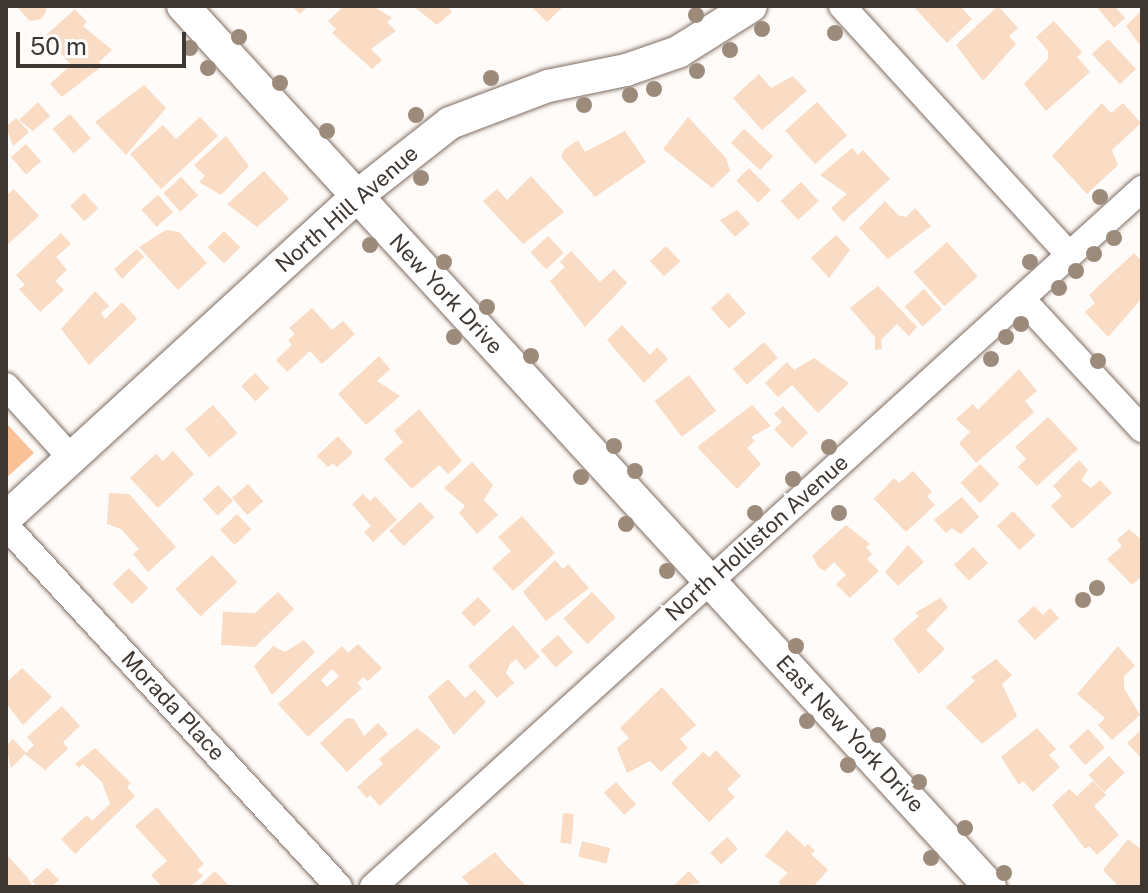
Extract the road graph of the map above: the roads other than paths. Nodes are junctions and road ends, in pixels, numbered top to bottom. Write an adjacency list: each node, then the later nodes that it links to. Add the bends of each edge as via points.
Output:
1 (183, 6): 5 (street, New York Drive)
2 (751, 6): 5 (street, North Hill Avenue, via 678,52 626,70 548,86 450,123)
3 (842, 6): 6 (street)
4 (1142, 189): 6 (street, North Holliston Avenue)
5 (357, 196): 10 (street, North Hill Avenue); 13 (street, New York Drive)
6 (1069, 255): 7 (street, North Holliston Avenue)
7 (1022, 299): 9 (street); 13 (street, North Holliston Avenue)
8 (6, 386): 10 (street)
9 (1142, 429)
10 (71, 458): 11 (street, North Hill Avenue)
11 (6, 518)
12 (6, 526): 14 (street, Morada Place)
13 (709, 581): 15 (street, North Holliston Avenue); 16 (street, East New York Drive)
14 (339, 887)
15 (373, 887)
16 (990, 887)

